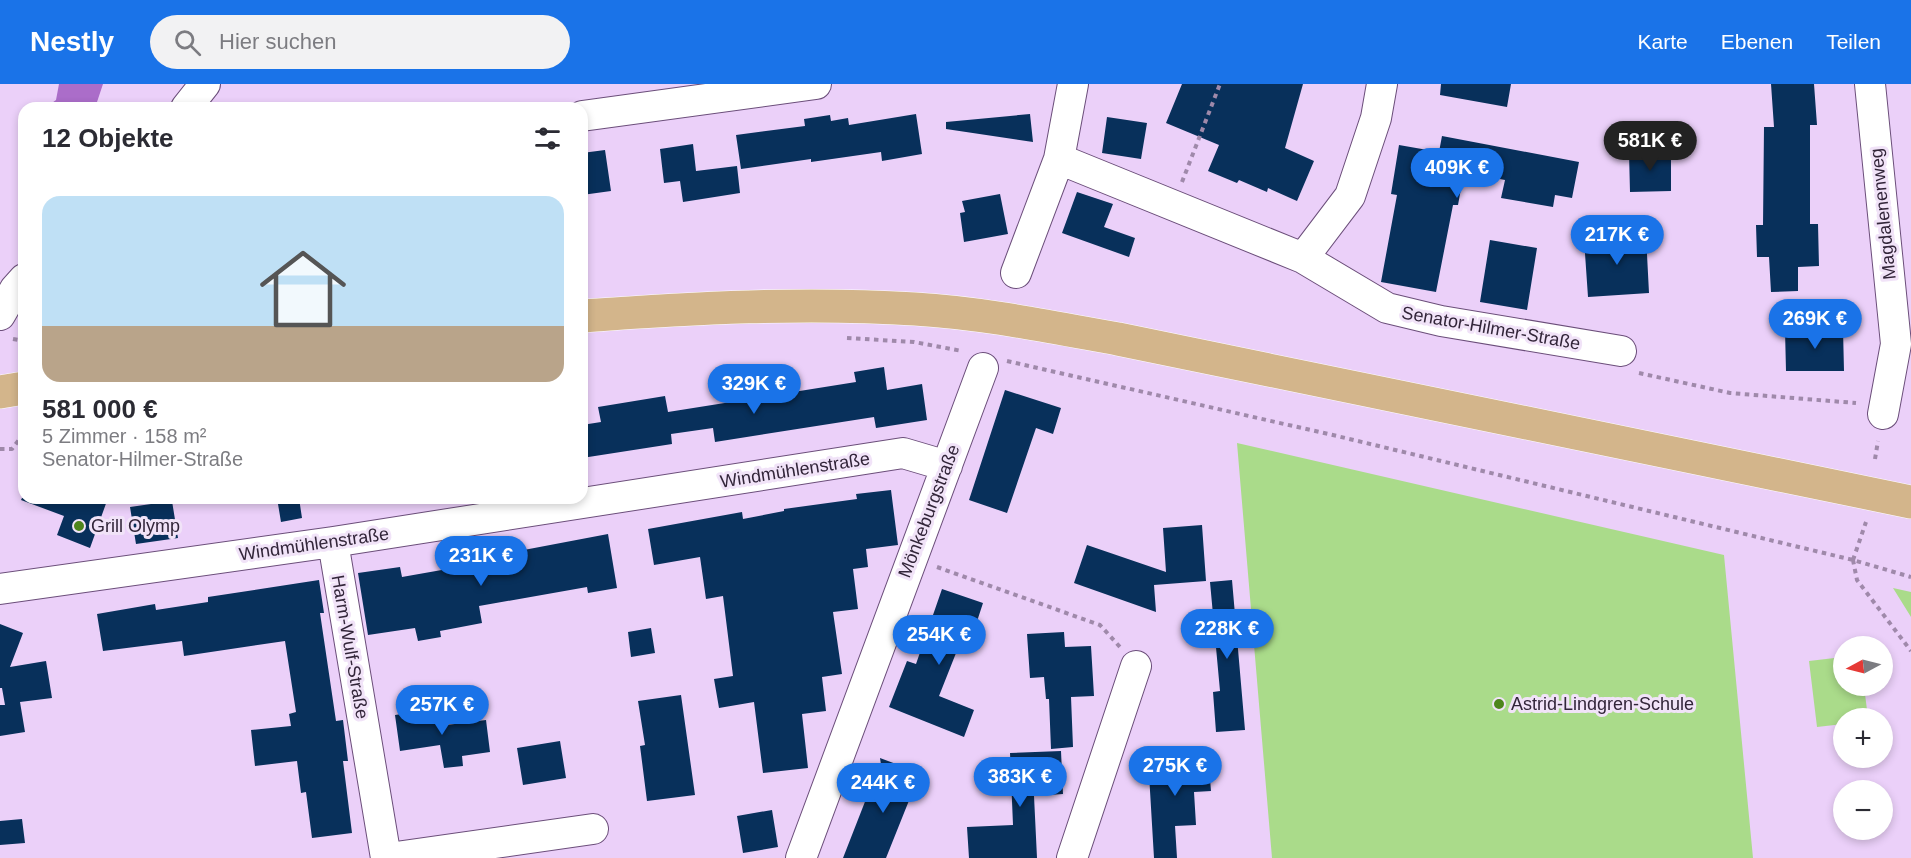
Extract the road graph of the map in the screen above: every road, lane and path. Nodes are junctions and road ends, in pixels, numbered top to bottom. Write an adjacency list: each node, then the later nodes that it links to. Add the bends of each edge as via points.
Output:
1 (205, 84): 7 (street)
2 (816, 84): 8 (street)
3 (1073, 84): 9 (street)
4 (1220, 84): 10 (path)
5 (1382, 84): 11 (street, via 1376,118 1350,196)
6 (1870, 84): 21 (street, Magdalenenweg, via 1896,344)
7 (191, 102)
8 (588, 115)
9 (1059, 159): 10 (street, Senator-Hilmer-Straße); 12 (street)
10 (1173, 205): 11 (street, Senator-Hilmer-Straße)
11 (1303, 258): 17 (street, Senator-Hilmer-Straße, via 1387,308 1441,321)
12 (1016, 273)
13 (18, 286): 14 (street)
14 (0, 315)
15 (588, 316): 26 (main road, via 712,307 836,305 997,317)
16 (839, 338): 18 (path, via 914,342)
17 (1621, 351): 21 (path, via 1630,371 1731,393 1852,402)
18 (983, 360): 24 (street, Mönkeburgstraße); 31 (path, via 1337,436)
19 (18, 389): 20 (main road)
20 (0, 392)
21 (1883, 414)
22 (18, 441): 23 (path, via 12,449)
23 (0, 448)
24 (947, 466): 25 (street, Windmühlenstraße, via 903,453); 30 (street, Mönkeburgstraße)
25 (588, 502)
26 (1911, 502)
27 (576, 504): 29 (street, Windmühlenstraße)
28 (1866, 522): 31 (path)
29 (333, 542): 33 (street, Windmühlenstraße); 37 (street, Harm-Wulf-Straße)
30 (911, 557): 35 (path, via 1100,625); 38 (street, Mönkeburgstraße)
31 (1853, 560): 32 (path); 34 (path, via 1857,580)
32 (1911, 577)
33 (0, 589)
34 (1911, 651)
35 (1136, 666): 39 (street)
36 (593, 829): 37 (street, Harm-Wulf-Straße)
37 (388, 858)
38 (801, 858)
39 (1072, 858)

